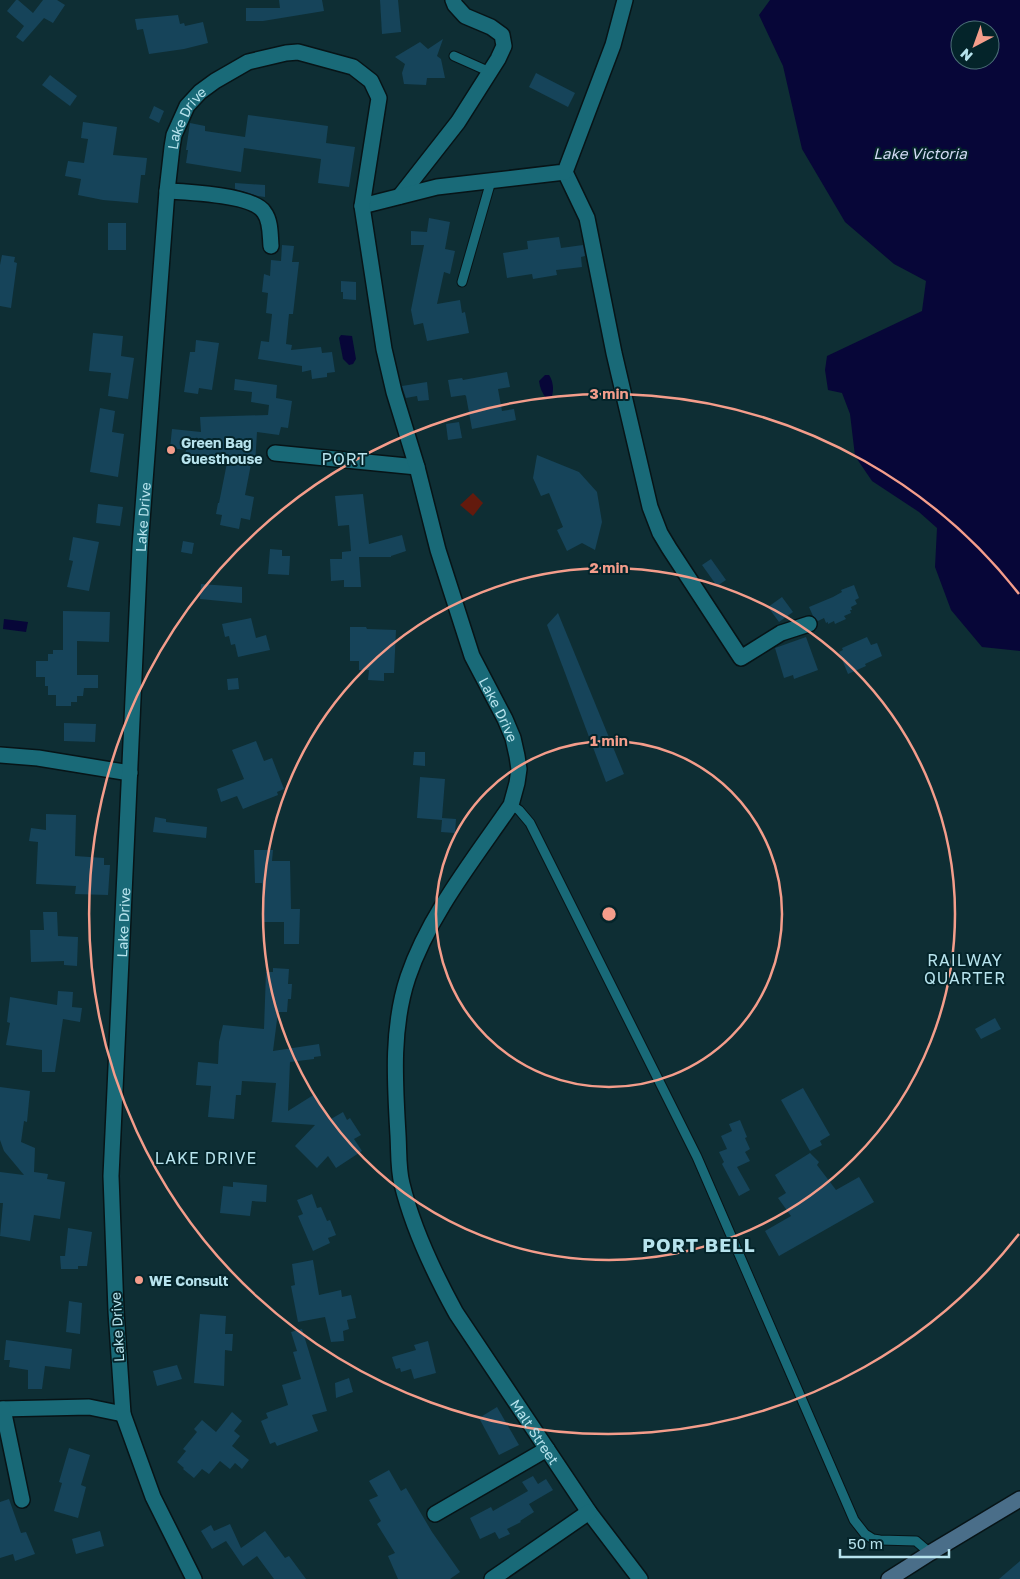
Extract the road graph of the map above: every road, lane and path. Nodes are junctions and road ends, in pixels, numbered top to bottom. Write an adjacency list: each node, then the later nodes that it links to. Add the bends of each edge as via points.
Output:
1 (454, 0): 4 (street, via 465,16 502,35 504,46)
2 (625, 0): 5 (street, via 613,45)
3 (454, 56): 4 (lane)
4 (490, 72): 8 (street, via 458,122)
5 (566, 172): 6 (street); 14 (street, via 587,218 614,353 650,507 660,533 740,658 781,633)
6 (491, 181): 8 (street, via 437,187); 11 (lane)
7 (168, 191): 9 (street, Lake Drive, via 174,135 187,106 200,92 248,62 298,52 353,67 371,81 376,90 379,98); 10 (street, via 242,199 259,206 265,213); 16 (street, Lake Drive, via 140,547)
8 (400, 196): 9 (street)
9 (362, 206): 13 (street, Lake Drive, via 384,348)
10 (271, 246)
11 (462, 282)
12 (275, 453): 13 (street)
13 (417, 467): 17 (street, Lake Drive, via 438,550 472,656 513,738 519,769)
14 (809, 624)
15 (0, 755): 16 (street)
16 (130, 773): 20 (street, Lake Drive, via 111,1176)
17 (511, 805): 18 (street, Lake Drive, via 436,916 408,977 401,1006 395,1069 401,1182); 26 (lane, via 530,823 697,1158 854,1520 873,1539 916,1541)
18 (438, 1280): 21 (street, Malt Street, via 456,1314)
19 (1, 1409): 20 (street, via 89,1407); 23 (street)
20 (123, 1414): 27 (street, Lake Drive, via 152,1497)
21 (546, 1449): 24 (street, Malt Street); 25 (street)
22 (1020, 1499): 26 (main road)
23 (22, 1500)
24 (589, 1512): 28 (street); 29 (street, Malt Street)
25 (435, 1514)
26 (930, 1552): 30 (main road)
27 (194, 1579)
28 (492, 1579)
29 (640, 1579)
30 (889, 1579)

